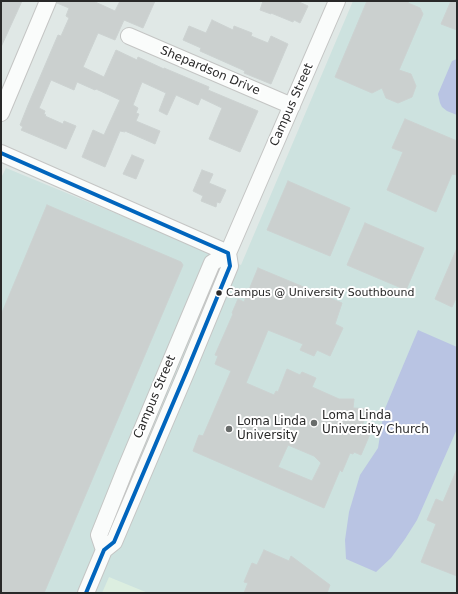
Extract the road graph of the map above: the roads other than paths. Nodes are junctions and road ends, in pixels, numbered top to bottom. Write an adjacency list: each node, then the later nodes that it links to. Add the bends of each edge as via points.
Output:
1 (48, 1): 5 (street)
2 (337, 1): 4 (street, Campus Street)
3 (129, 36): 4 (street, Shepardson Drive)
4 (292, 106): 7 (street, Campus Street)
5 (1, 113)
6 (1, 153): 7 (street)
7 (228, 253): 8 (street, Campus Street, via 212,263 125,470 99,535 104,550)
8 (86, 593)

